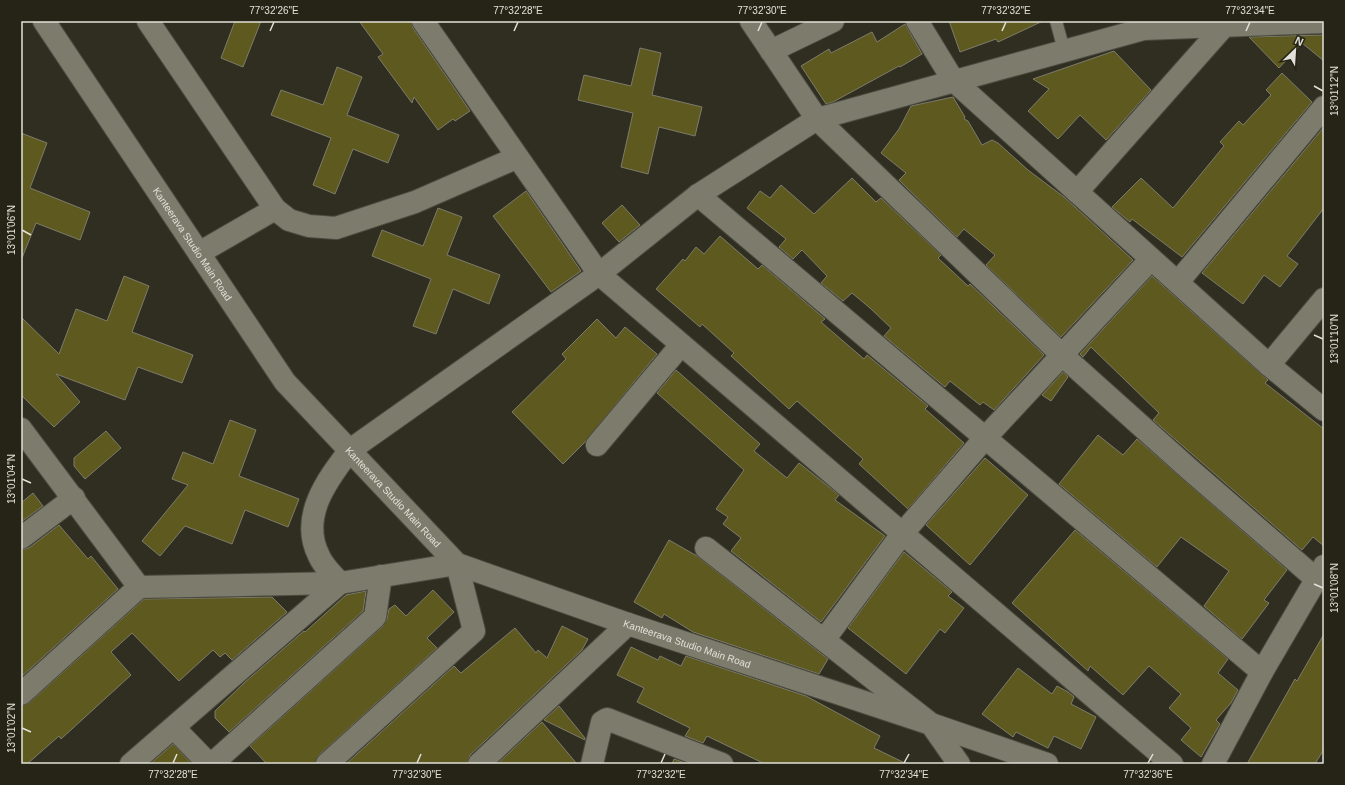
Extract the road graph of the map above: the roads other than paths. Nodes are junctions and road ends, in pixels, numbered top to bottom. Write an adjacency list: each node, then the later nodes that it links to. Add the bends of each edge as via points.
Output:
1 (44, 21): 19 (street, Kanteerava Studio Main Road)
2 (148, 21): 18 (street)
3 (423, 21): 15 (street)
4 (751, 21): 11 (street)
5 (833, 21): 11 (street)
6 (918, 21): 12 (street)
7 (1056, 21): 10 (lane)
8 (1324, 22): 9 (street)
9 (1225, 25): 10 (street, via 1144,29); 16 (street)
10 (1064, 50): 12 (street)
11 (771, 52): 14 (street)
12 (953, 80): 14 (street); 16 (street)
13 (1324, 107): 22 (street)
14 (817, 119): 17 (street); 25 (street)
15 (516, 158): 18 (street, via 415,202 336,228 310,226 289,220); 21 (street)
16 (1077, 192): 20 (street)
17 (698, 195): 21 (street); 29 (street)
18 (275, 209): 19 (street)
19 (199, 253): 31 (street, Kanteerava Studio Main Road, via 285,382)
20 (1151, 259): 22 (street); 25 (street)
21 (598, 274): 24 (street); 31 (street)
22 (1178, 282): 26 (street)
23 (1324, 299): 26 (street)
24 (681, 345): 30 (street); 33 (street)
25 (1062, 355): 29 (street); 37 (street, via 1188,468)
26 (1269, 365): 27 (street)
27 (1324, 410)
28 (21, 429): 32 (street)
29 (985, 438): 33 (street); 43 (street)
30 (597, 445)
31 (350, 450): 36 (street, Kanteerava Studio Main Road); 39 (street, via 324,486 314,512 312,533 319,557)
32 (74, 498): 34 (street); 40 (street)
33 (902, 534): 42 (street); 55 (street)
34 (21, 538)
35 (706, 548): 42 (street)
36 (457, 564): 38 (street); 41 (street, Kanteerava Studio Main Road); 49 (street, via 474,631)
37 (1320, 572): 43 (street)
38 (381, 576): 39 (street); 48 (street, via 375,617)
39 (340, 583): 40 (street); 46 (street)
40 (139, 587): 44 (street)
41 (628, 624): 45 (street, Kanteerava Studio Main Road); 50 (street)
42 (824, 640): 45 (street)
43 (1262, 672): 56 (street)
44 (21, 694)
45 (931, 724): 53 (street); 54 (street, Kanteerava Studio Main Road)
46 (174, 728): 47 (street); 48 (street)
47 (131, 764)
48 (210, 764)
49 (327, 764)
50 (479, 764)
51 (593, 764): 52 (street, via 602,722 607,719)
52 (722, 764)
53 (959, 764)
54 (1047, 764)
55 (1172, 764)
56 (1213, 764)

